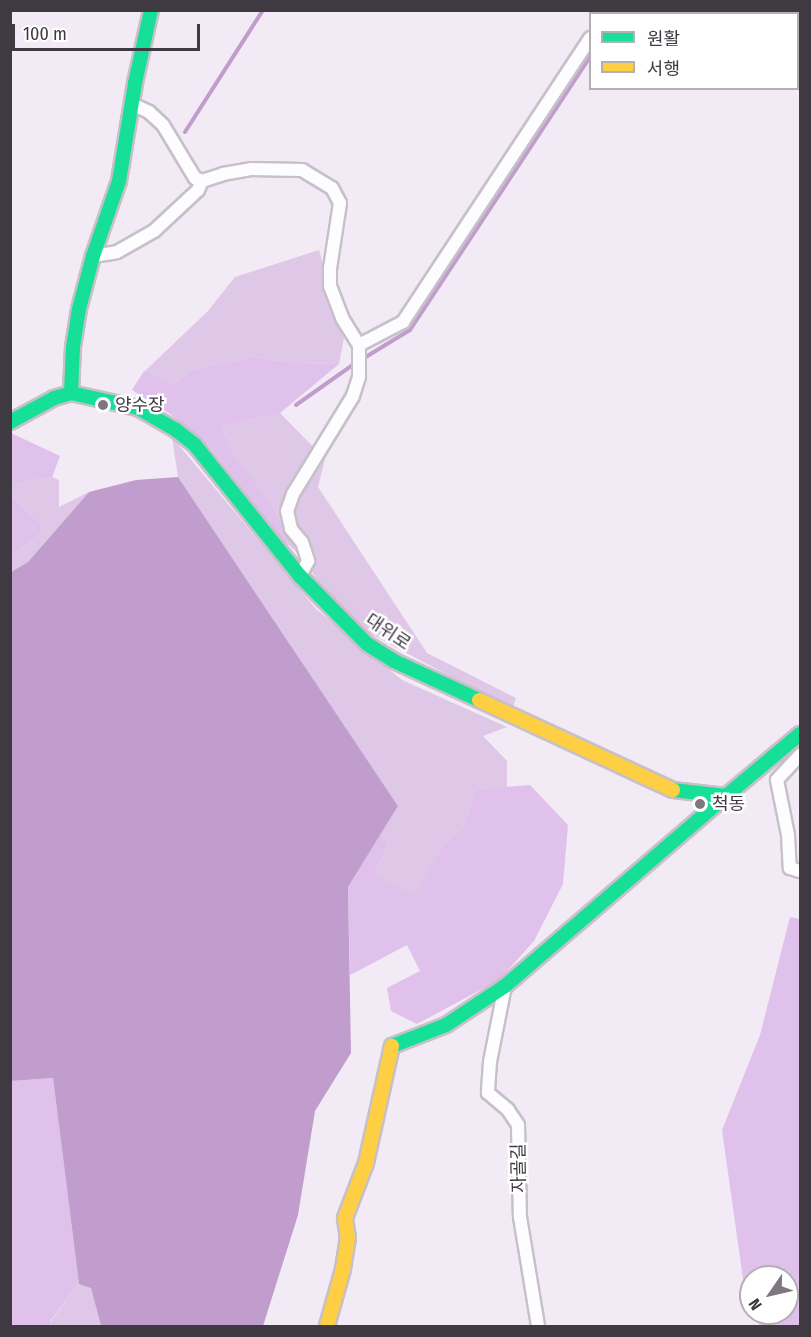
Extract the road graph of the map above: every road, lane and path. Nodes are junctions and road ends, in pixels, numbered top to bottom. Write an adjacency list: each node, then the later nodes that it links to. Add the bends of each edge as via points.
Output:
1 (151, 10): 3 (street)
2 (589, 41): 6 (street, via 404,322)
3 (132, 104): 4 (street, via 163,125 195,178); 5 (street, via 119,181)
4 (202, 181): 5 (street, via 198,190 154,231 117,252); 6 (street, via 251,169 302,170 332,188 340,203 330,286)
5 (93, 256): 7 (street, via 73,347)
6 (359, 355): 9 (street, via 358,387 293,494 287,511 291,529 302,542 308,561)
7 (71, 393): 8 (street); 9 (street, 대위로, via 138,408 195,445)
8 (10, 422)
9 (300, 576): 12 (street, 대위로, via 348,627 394,661 668,789)
10 (801, 734): 12 (street)
11 (801, 755): 13 (street, via 777,780 790,868)
12 (726, 796): 14 (street)
13 (801, 871)
14 (505, 986): 15 (street, 자골길, via 488,1093 518,1125 520,1217); 16 (street, via 446,1025 392,1045 366,1163 345,1218 348,1238 343,1269)
15 (537, 1322): 17 (street)
16 (327, 1326)
17 (546, 1326)

